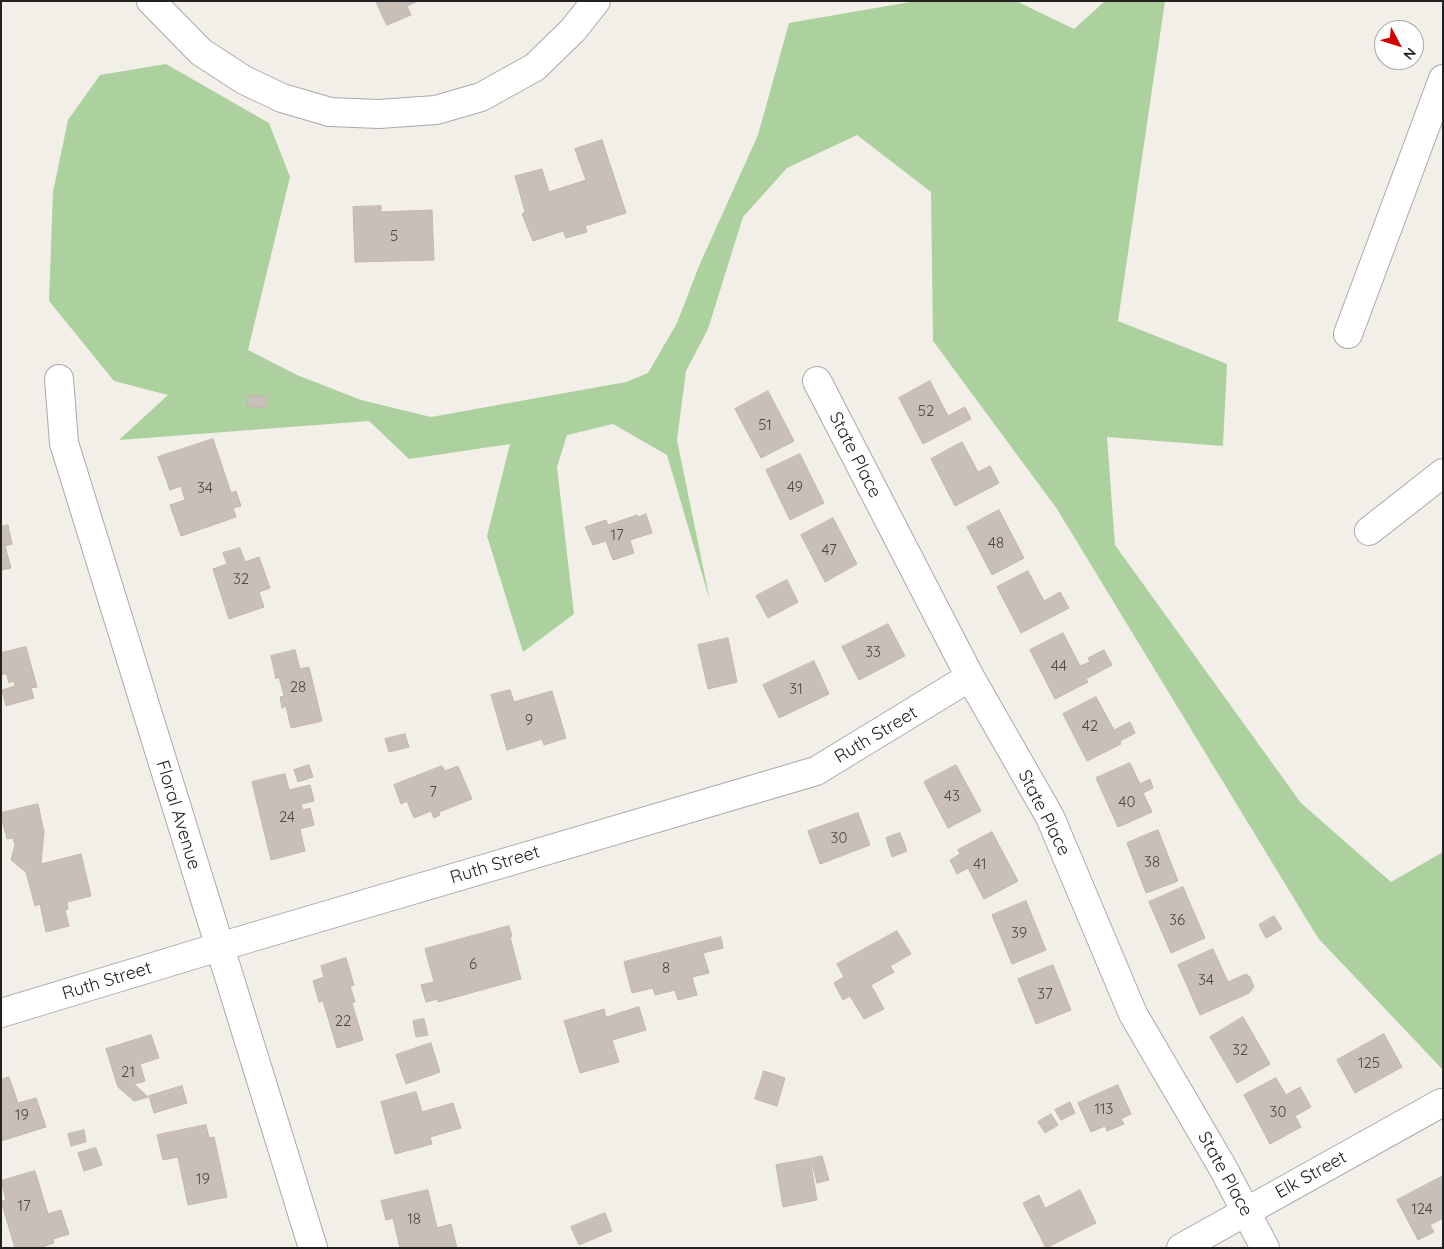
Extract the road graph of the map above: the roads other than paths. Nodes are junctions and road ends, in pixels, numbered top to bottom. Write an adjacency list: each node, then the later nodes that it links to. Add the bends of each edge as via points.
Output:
1 (151, 1): 2 (street, via 201,52 244,80 282,98 330,112 380,114 436,110 482,97 535,66 573,30)
2 (596, 1)
3 (1443, 79): 4 (street)
4 (1348, 334)
5 (59, 379): 10 (street, Floral Avenue, via 64,443)
6 (817, 381): 9 (street, State Place)
7 (1443, 473): 8 (street)
8 (1368, 531)
9 (970, 677): 10 (street, Ruth Street, via 816,771); 13 (street, State Place, via 1050,817 1133,1014)
10 (219, 947): 11 (street, Ruth Street); 14 (street, Floral Avenue)
11 (1, 1013)
12 (1441, 1103): 13 (street, Elk Street)
13 (1246, 1212): 15 (street, Elk Street); 16 (street, State Place)
14 (313, 1248)
15 (1181, 1248)
16 (1265, 1248)

